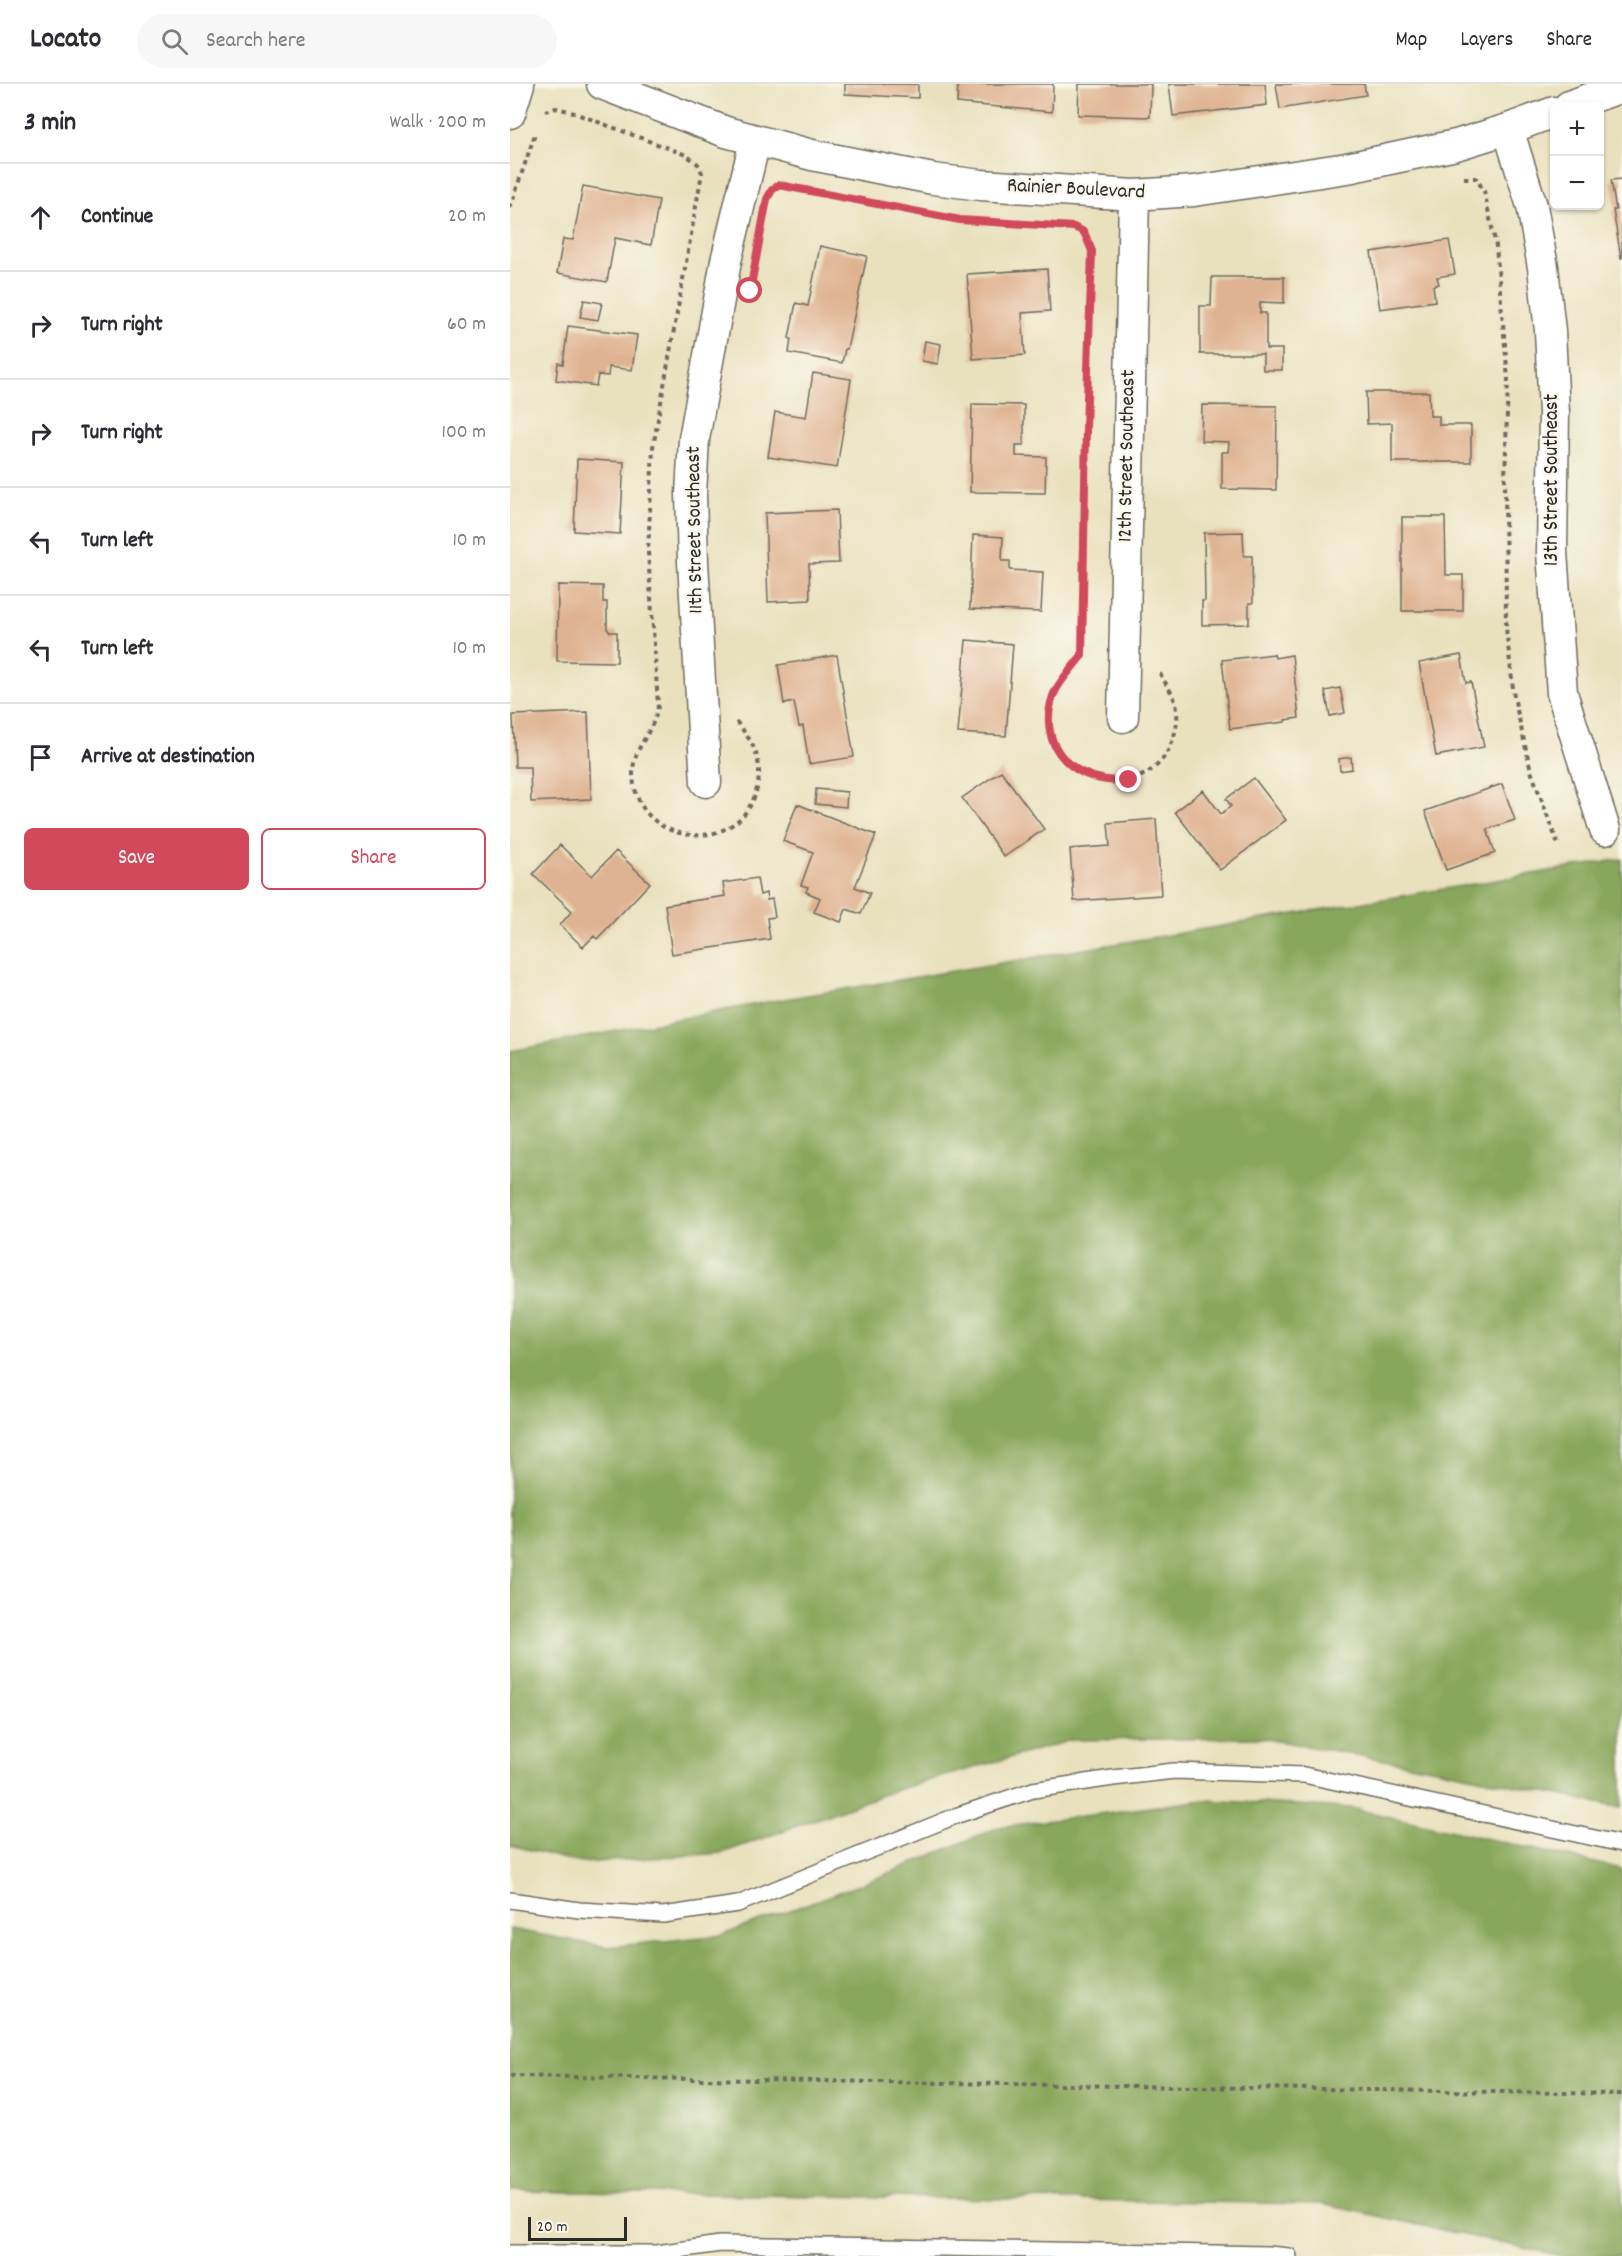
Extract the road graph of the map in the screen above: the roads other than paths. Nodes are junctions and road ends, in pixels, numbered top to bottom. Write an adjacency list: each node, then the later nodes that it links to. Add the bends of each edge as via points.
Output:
1 (519, 84): 5 (street)
2 (602, 84): 8 (street, Rainier Boulevard)
3 (1622, 87): 4 (street)
4 (1580, 102)
5 (510, 113)
6 (1550, 113): 7 (street, Rainier Boulevard)
7 (1508, 129): 9 (street, Rainier Boulevard, via 1456,145 1347,168 1194,191); 12 (street, 13th Street Southeast, via 1532,206 1550,331 1554,413 1552,552 1562,693)
8 (755, 141): 9 (street, Rainier Boulevard, via 933,179); 11 (street, 11th Street Southeast, via 726,261 694,439 693,562)
9 (1134, 195): 10 (street, 12th Street Southeast)
10 (1123, 717)
11 (706, 782)
12 (1605, 830)
13 (1622, 1844): 14 (lane, via 1304,1775 1174,1772 1033,1790 958,1815 738,1904 663,1916)
14 (510, 1900)
15 (510, 2253): 16 (lane)
16 (604, 2255): 17 (lane, via 657,2253 720,2244)
17 (1289, 2256)

